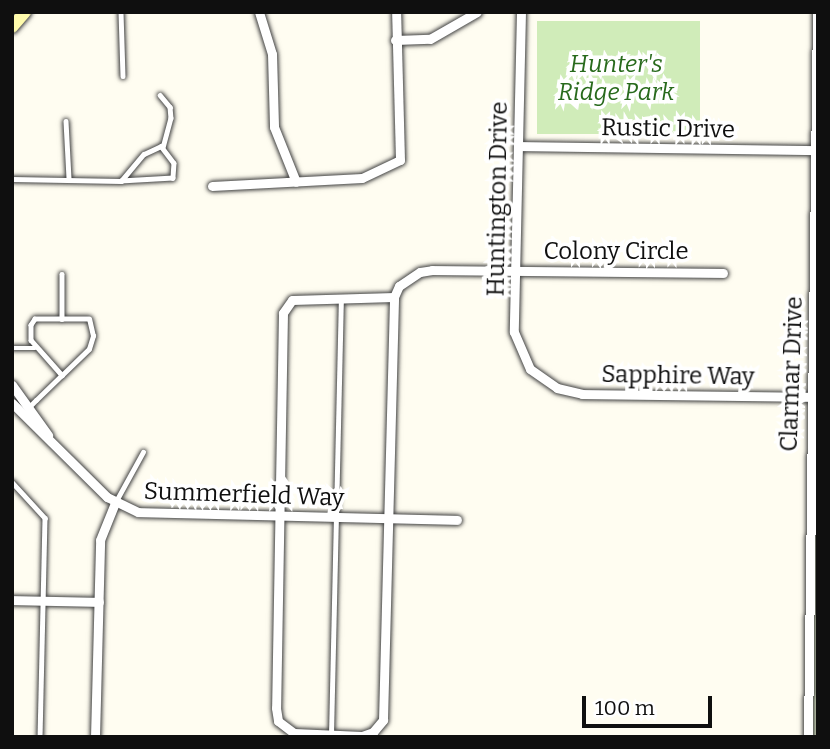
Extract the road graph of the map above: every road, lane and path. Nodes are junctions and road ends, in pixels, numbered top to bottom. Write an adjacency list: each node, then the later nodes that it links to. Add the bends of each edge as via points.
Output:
1 (25, 12): 8 (street)
2 (121, 12): 10 (lane)
3 (259, 12): 19 (street, via 272,54 274,127)
4 (396, 12): 9 (street)
5 (477, 12): 9 (street, via 430,39)
6 (520, 12): 13 (street, Huntington Drive)
7 (817, 12): 15 (street, Clarmar Drive)
8 (12, 27)
9 (395, 40): 19 (street, via 400,160 362,178)
10 (123, 76)
11 (160, 95): 14 (lane, via 170,107 171,118)
12 (66, 121): 17 (lane)
13 (519, 146): 15 (street, Rustic Drive); 21 (street, Huntington Drive)
14 (163, 147): 18 (lane, via 144,154); 18 (lane, via 174,163 173,178)
15 (817, 150): 32 (street, Clarmar Drive)
16 (12, 179): 17 (lane)
17 (69, 179): 18 (lane)
18 (121, 181)
19 (296, 182): 20 (street)
20 (212, 186)
21 (515, 271): 22 (street, Colony Circle); 24 (street, Colony Circle, via 419,272 399,286); 30 (street, Huntington Drive, via 516,344)
22 (723, 273)
23 (62, 274): 26 (lane)
24 (394, 297): 25 (street); 40 (street)
25 (341, 298): 38 (street, via 292,300 283,313); 39 (lane)
26 (62, 319): 28 (lane, via 35,319 30,340); 29 (lane, via 89,319 93,336 89,349)
27 (12, 348): 28 (lane)
28 (36, 348): 29 (lane)
29 (62, 375): 34 (lane)
30 (541, 379): 32 (street, Sapphire Way, via 582,394)
31 (12, 385): 34 (street, Summerfield Way)
32 (816, 396): 45 (street, Clarmar Drive)
33 (12, 403): 34 (street, Summerfield Way)
34 (26, 411): 37 (street, Summerfield Way)
35 (143, 453): 37 (lane)
36 (12, 482): 43 (lane, via 45,518)
37 (115, 503): 38 (street, Summerfield Way, via 150,514); 44 (street, via 101,534)
38 (281, 517): 39 (street, Summerfield Way); 47 (street, via 277,716 295,733)
39 (336, 518): 40 (street, Summerfield Way); 47 (lane)
40 (388, 519): 41 (street, Summerfield Way); 47 (street, via 383,720 370,734)
41 (457, 520)
42 (12, 600): 43 (street)
43 (45, 601): 44 (street); 48 (lane)
44 (99, 602): 49 (street)
45 (813, 615): 46 (street, Clarmar Drive)
46 (813, 636): 50 (street, Clarmar Drive)
47 (331, 735)
48 (40, 737)
49 (95, 737)
50 (808, 737)

